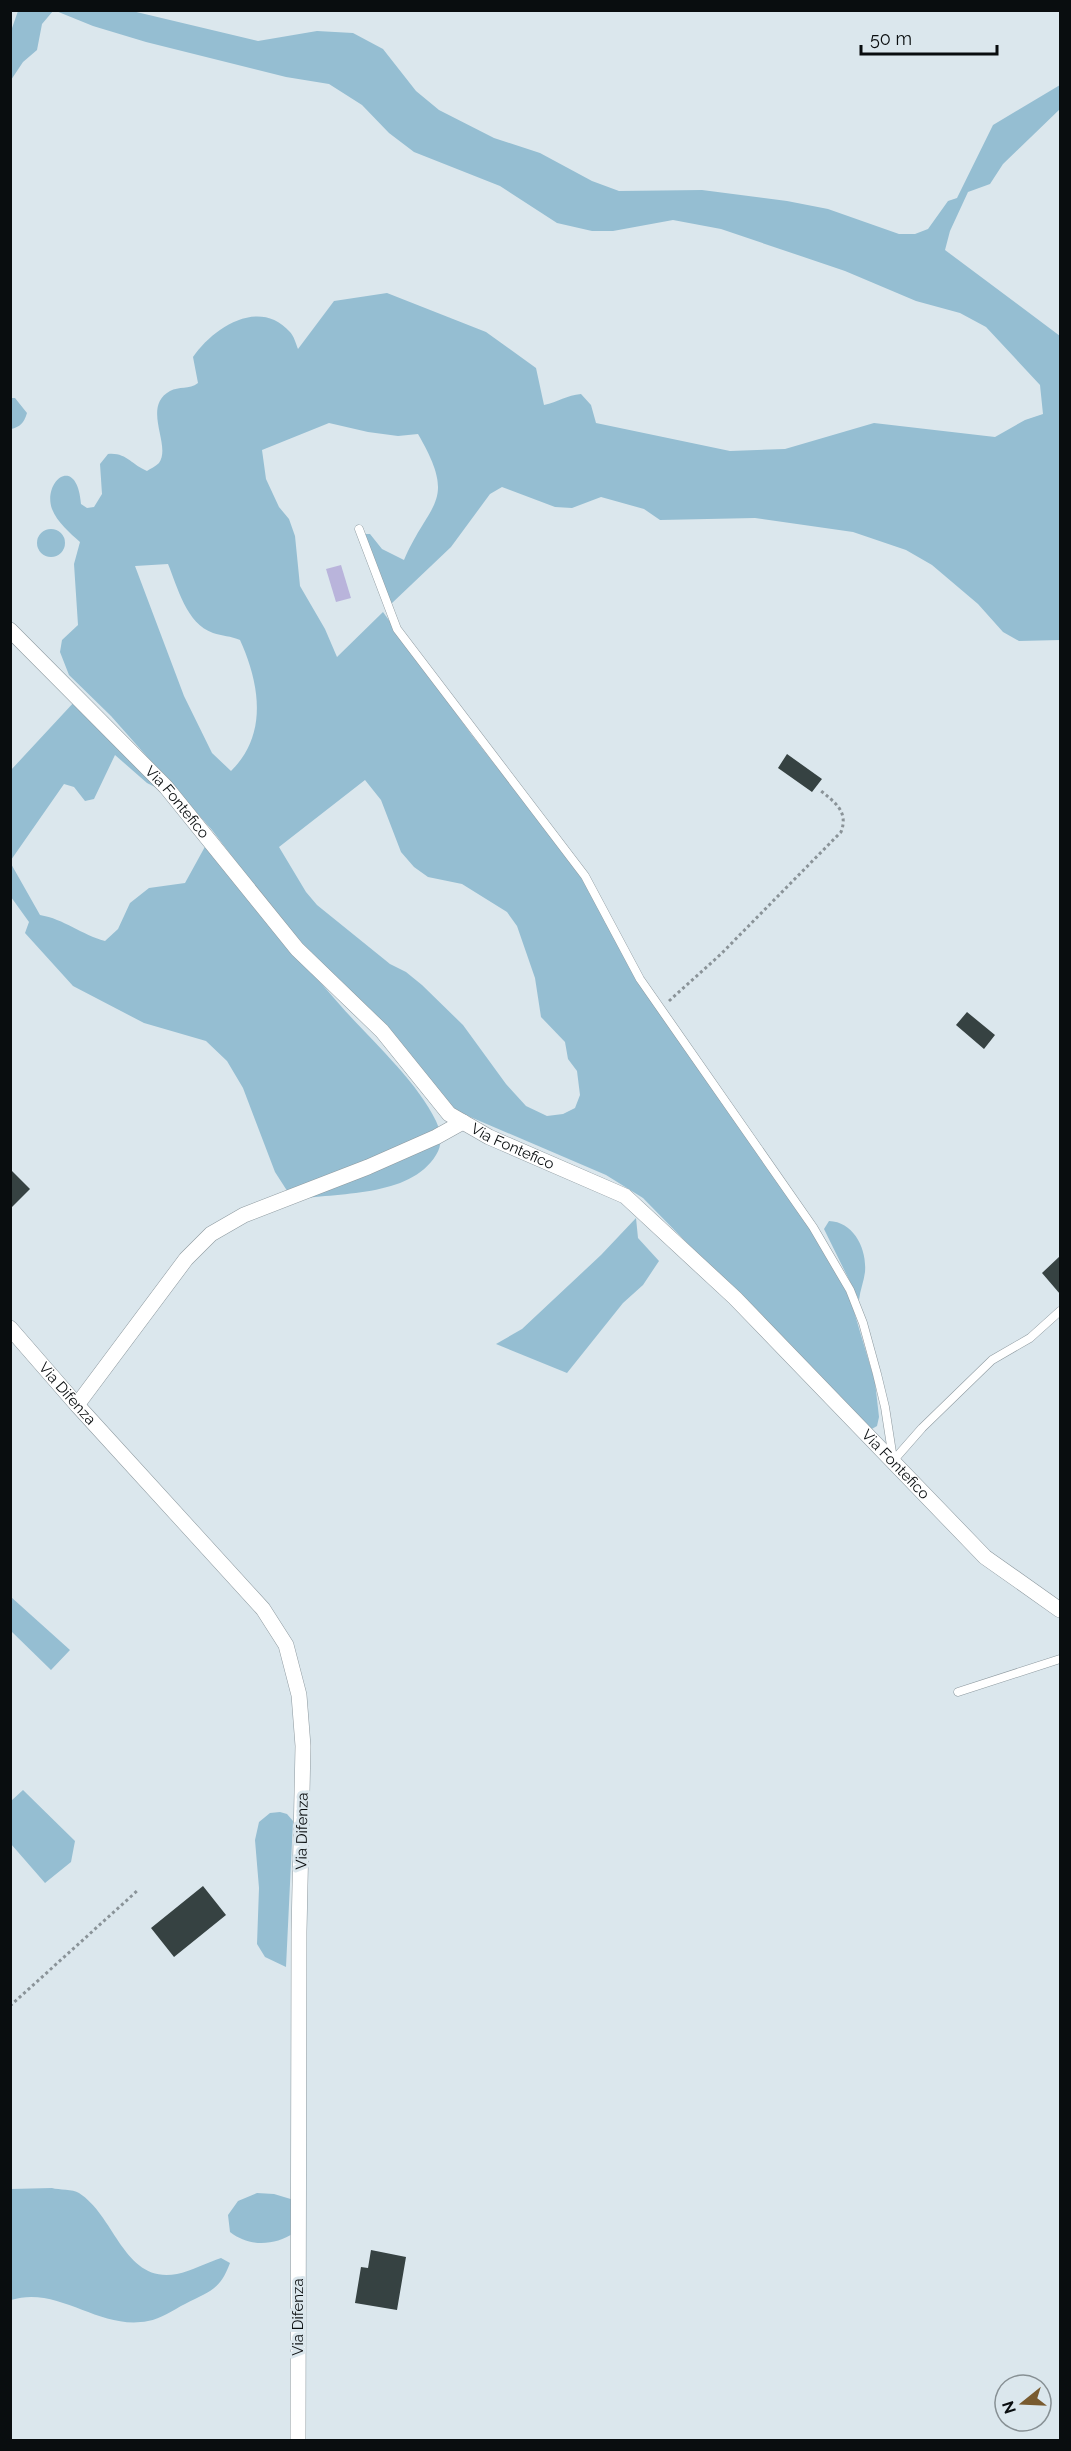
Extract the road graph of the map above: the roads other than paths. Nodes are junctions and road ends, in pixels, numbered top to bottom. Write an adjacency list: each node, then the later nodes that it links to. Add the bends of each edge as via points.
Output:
1 (359, 530): 7 (lane, via 397,629 585,876 640,979 813,1227 850,1290 880,1384)
2 (10, 630): 3 (street, Via Fontefico, via 166,788 297,949 382,1031 449,1114)
3 (463, 1122): 6 (street, via 368,1167 244,1215 211,1234 186,1259); 7 (street, Via Fontefico, via 625,1196 735,1298)
4 (1060, 1311): 7 (lane, via 1030,1338 992,1360)
5 (10, 1328): 6 (street, Via Difenza)
6 (77, 1405): 11 (street, Via Difenza, via 263,1610 286,1645 299,1695 303,1746)
7 (893, 1461): 8 (street, Via Fontefico, via 985,1557)
8 (1060, 1610)
9 (1060, 1659): 10 (lane)
10 (958, 1692)
11 (298, 2440)

